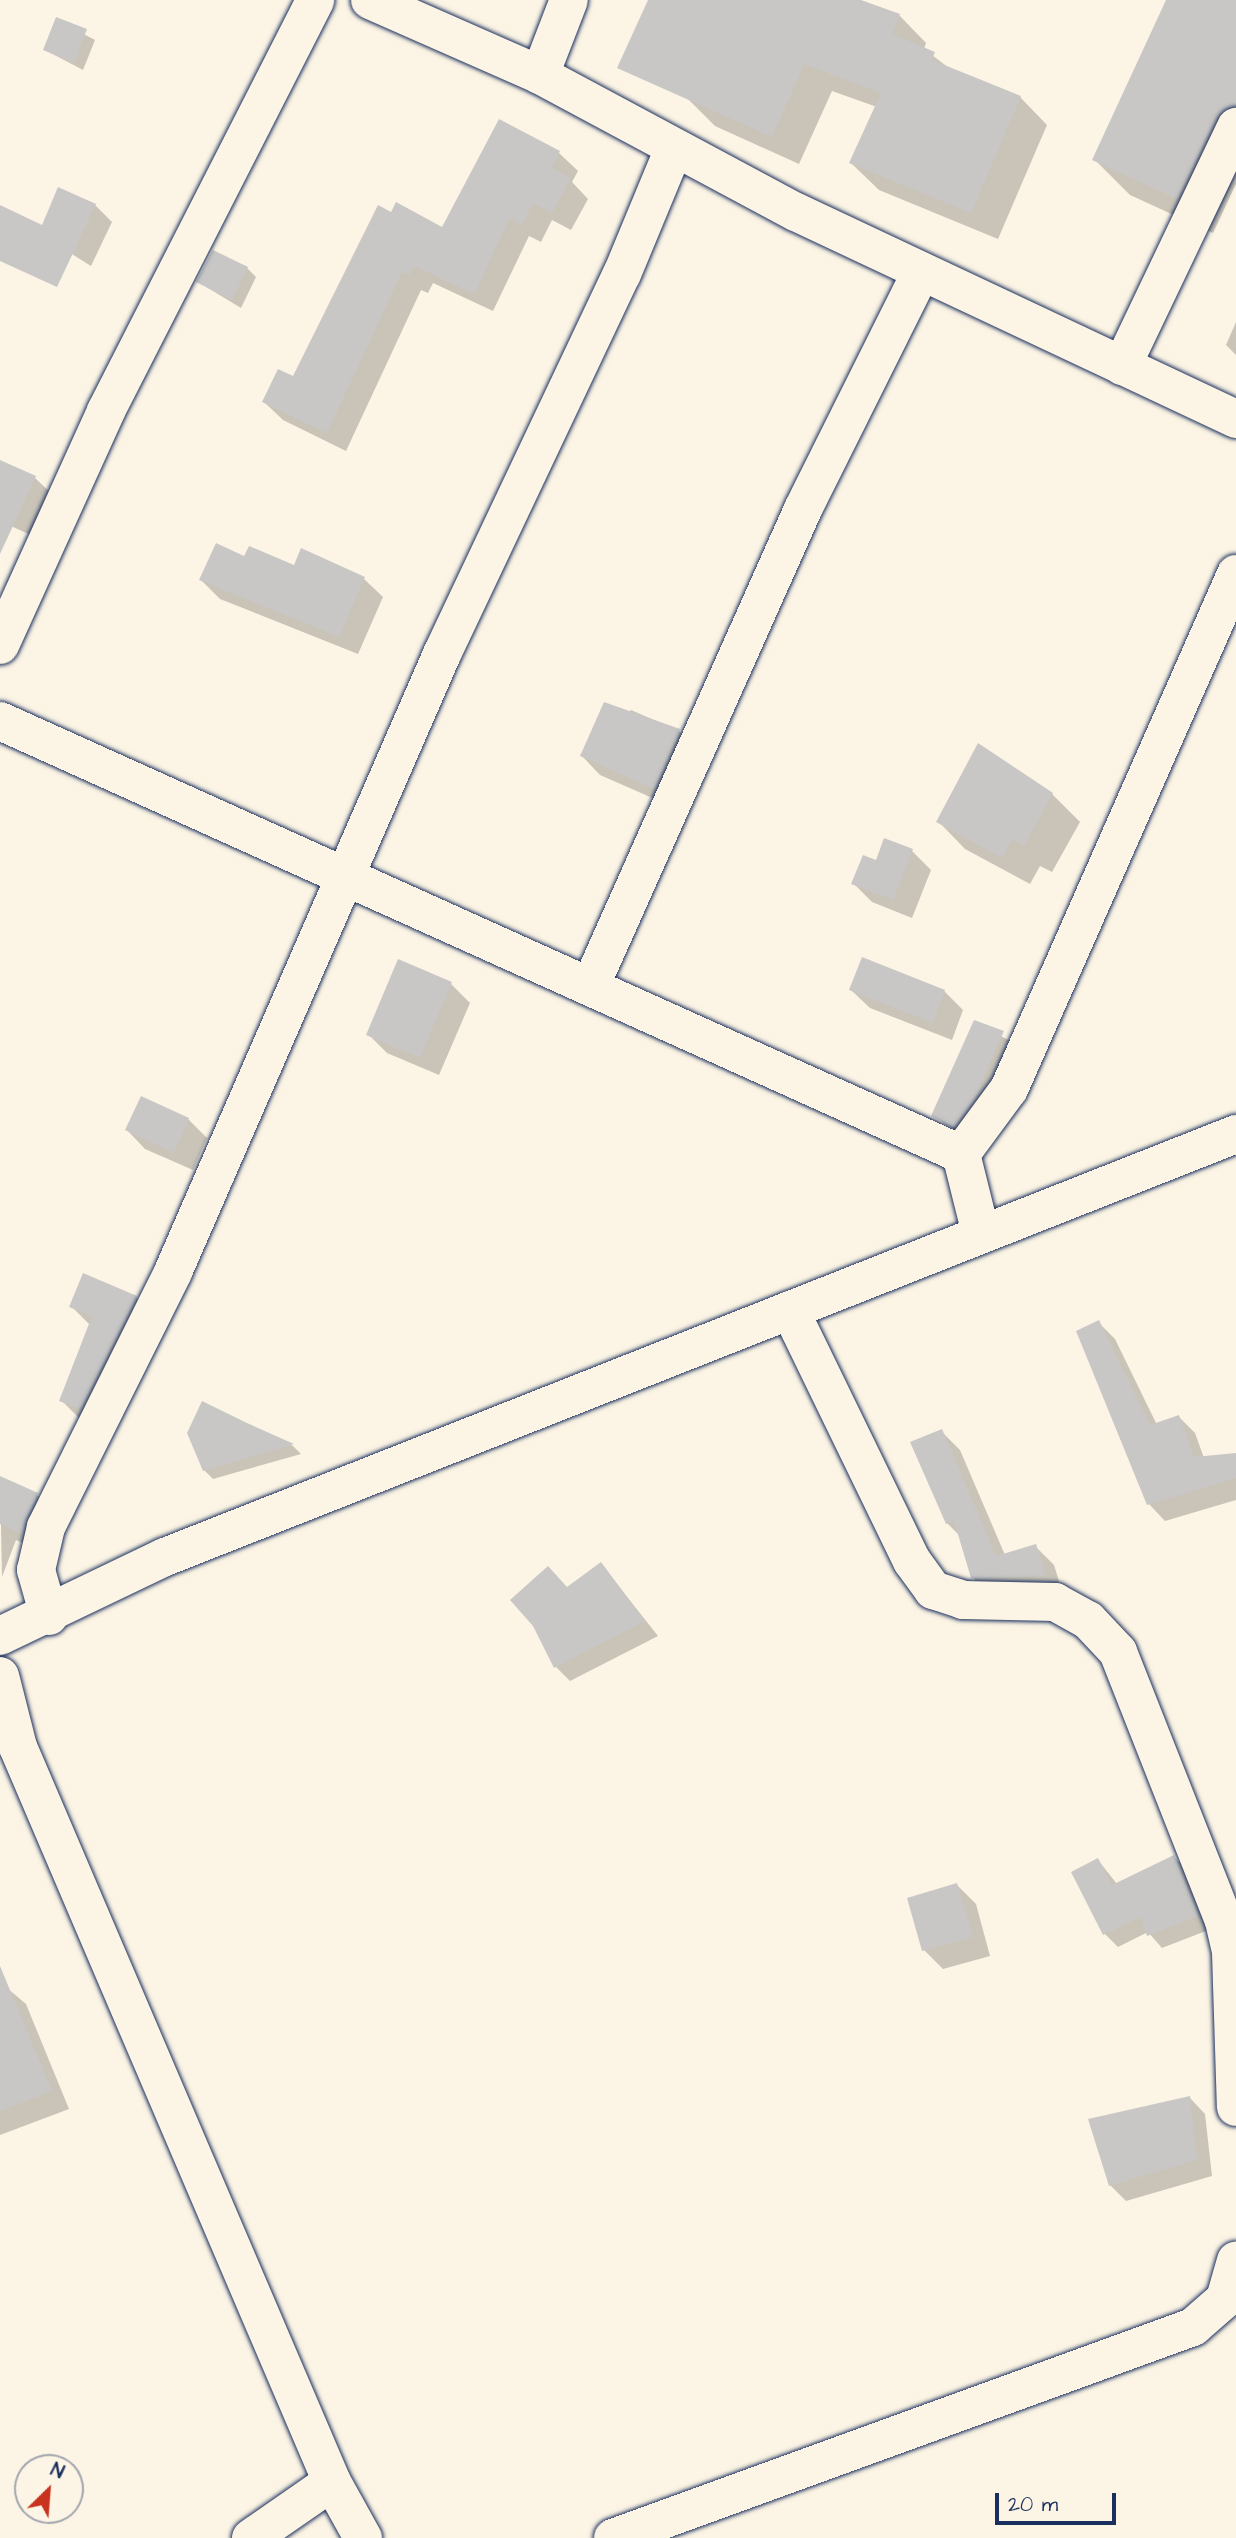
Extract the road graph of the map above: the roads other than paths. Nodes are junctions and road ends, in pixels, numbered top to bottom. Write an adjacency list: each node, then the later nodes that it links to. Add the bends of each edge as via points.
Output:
1 (315, 0): 11 (street, via 106,411)
2 (370, 0): 4 (street)
3 (569, 0): 4 (street)
4 (540, 75): 6 (street)
5 (1236, 127): 8 (street)
6 (673, 151): 7 (street); 13 (street)
7 (921, 272): 8 (street); 14 (street, via 803,509)
8 (1122, 366): 9 (street)
9 (1236, 419)
10 (1236, 574): 16 (street, via 1009,1089)
11 (0, 645)
12 (0, 721): 13 (street)
13 (346, 876): 14 (street); 19 (street, via 173,1272 46,1527 36,1570)
14 (590, 987): 16 (street)
15 (1236, 1134): 17 (street)
16 (961, 1154): 17 (street)
17 (981, 1234): 18 (street)
18 (790, 1310): 19 (street, via 165,1558); 22 (street, via 912,1561 933,1590 962,1600 1055,1602 1088,1620 1118,1652 1224,1921 1231,1952)
19 (49, 1616): 20 (street)
20 (0, 1636)
21 (0, 1676): 24 (street, via 18,1747)
22 (1236, 2107)
23 (1236, 2261): 27 (street, via 1225,2300 1193,2327)
24 (332, 2482): 25 (street); 26 (street)
25 (251, 2538)
26 (363, 2538)
27 (613, 2538)

